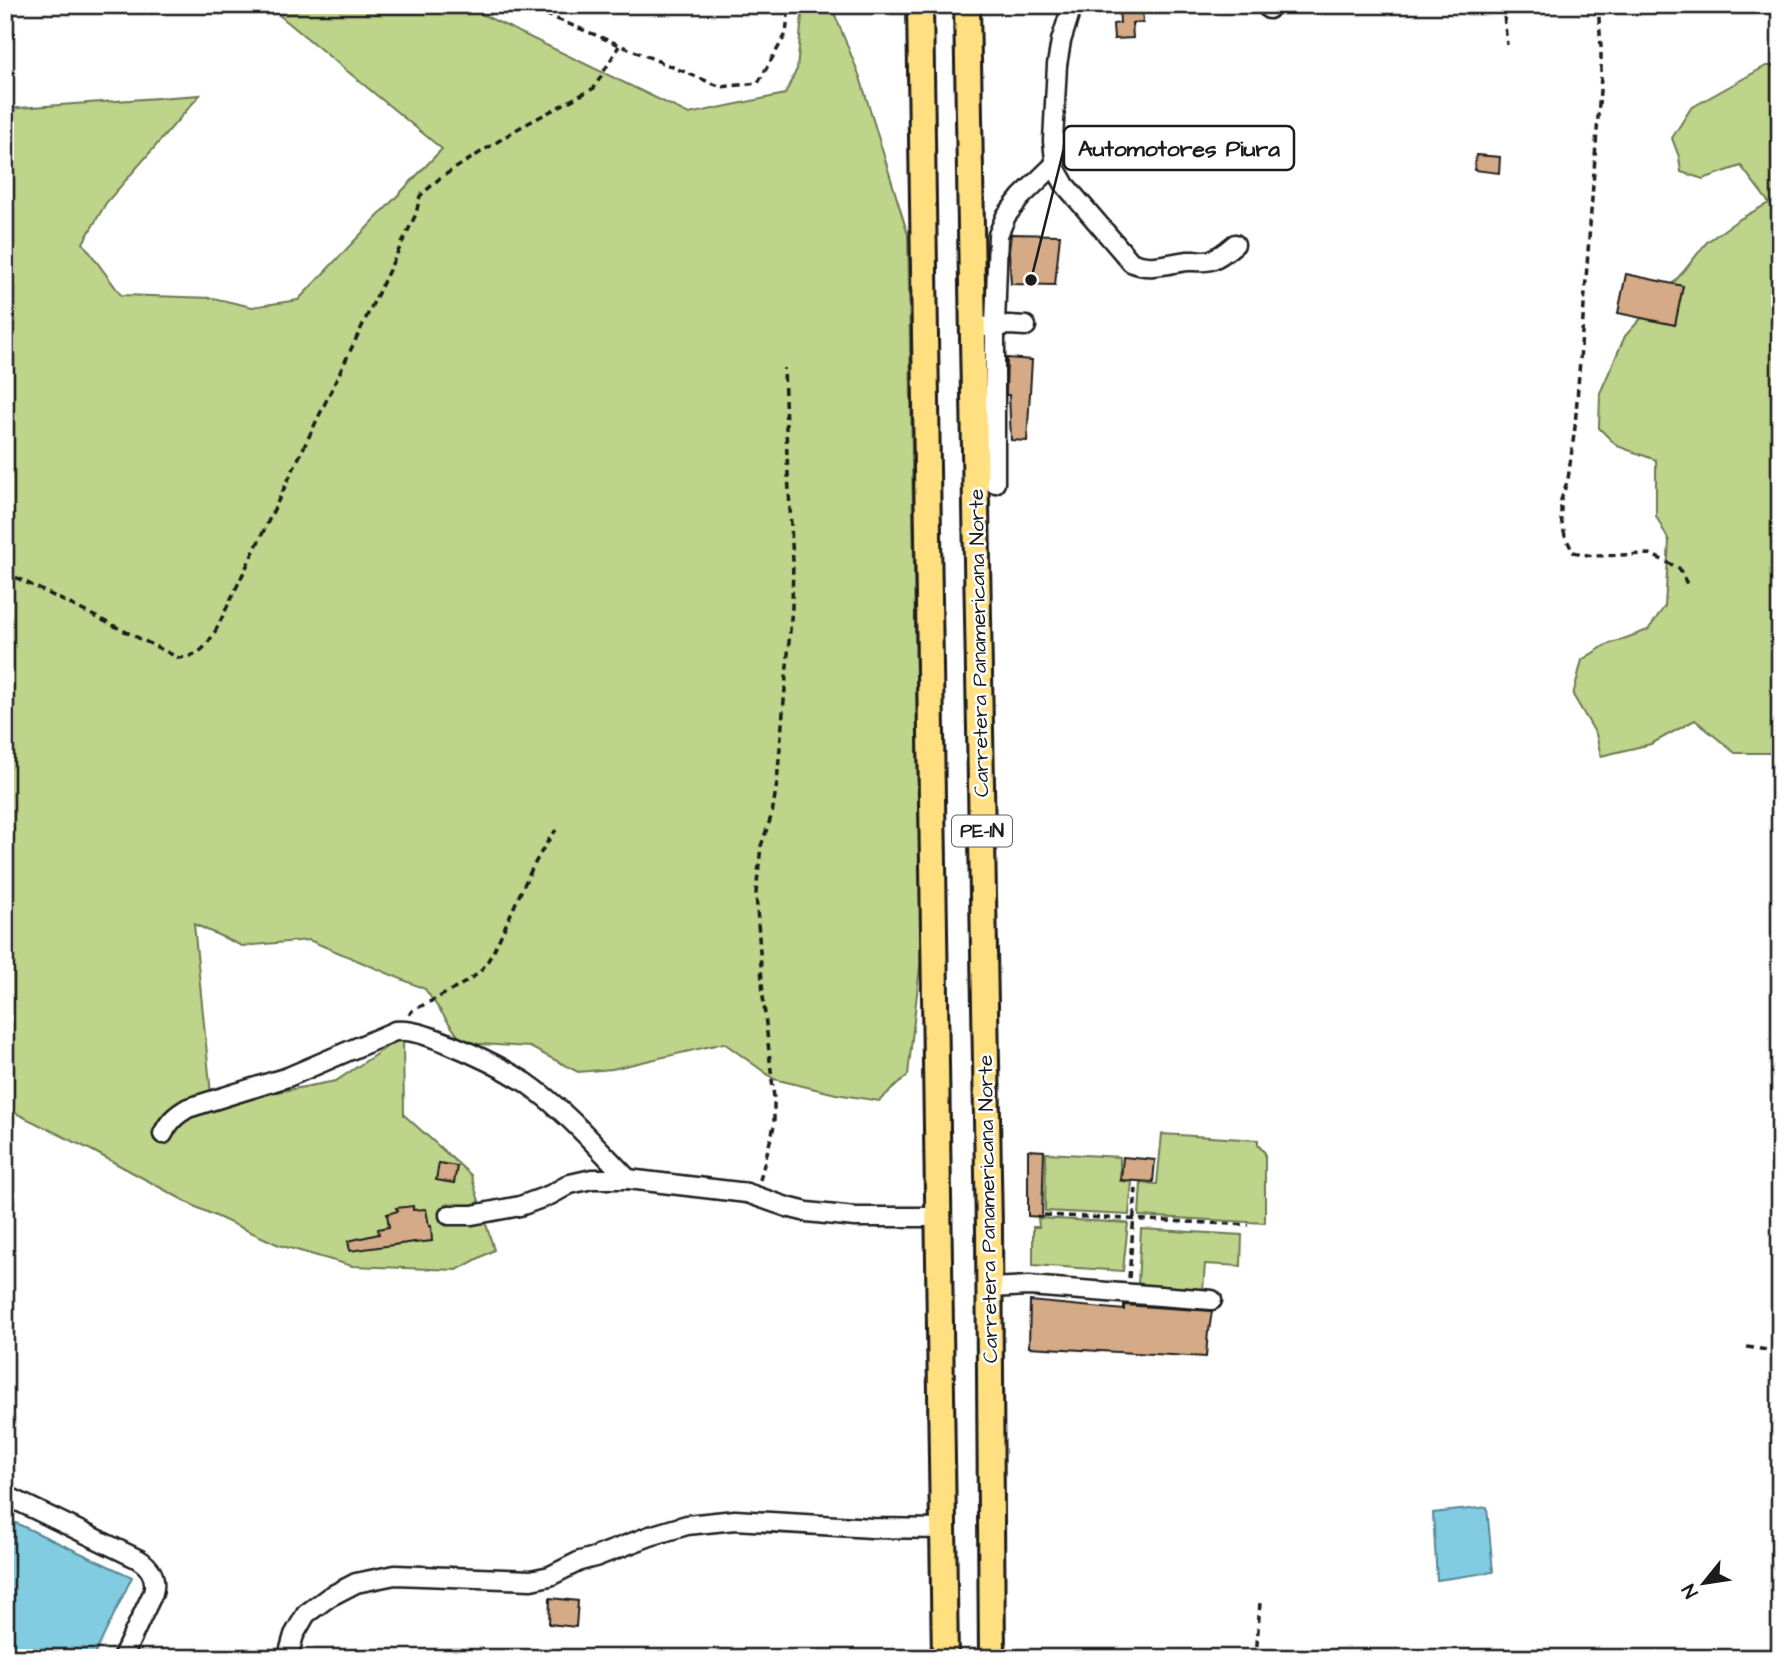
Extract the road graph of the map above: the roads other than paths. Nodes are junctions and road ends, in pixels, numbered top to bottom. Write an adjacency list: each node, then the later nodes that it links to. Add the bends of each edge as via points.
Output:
1 (920, 5): 12 (highway, PE-1N)
2 (967, 5): 7 (highway, Carretera Panamericana Norte / PE-1N)
3 (1075, 7): 4 (lane, via 1061,41)
4 (1055, 164): 5 (lane, via 1065,185 1131,262 1157,267 1210,260); 7 (lane, via 1006,216 998,235)
5 (1235, 244)
6 (1026, 326): 7 (lane)
7 (984, 327): 8 (lane); 13 (highway, Carretera Panamericana Norte / PE-1N)
8 (995, 483)
9 (163, 1134): 10 (lane, via 174,1116 188,1108 288,1077 404,1030 489,1060 526,1083 568,1117)
10 (628, 1178): 11 (lane, via 592,1179 520,1206); 12 (lane, via 728,1190 807,1212)
11 (449, 1215)
12 (938, 1217): 16 (highway, PE-1N)
13 (990, 1288): 14 (lane, via 1029,1286); 20 (highway, Carretera Panamericana Norte / PE-1N)
14 (1212, 1300)
15 (5, 1495): 18 (lane, via 150,1569 156,1584)
16 (943, 1529): 17 (lane, via 735,1520 687,1525 649,1536 531,1580 395,1575 356,1583 306,1614); 19 (highway, PE-1N)
17 (288, 1656)
18 (122, 1658)
19 (945, 1658)
20 (992, 1658)

